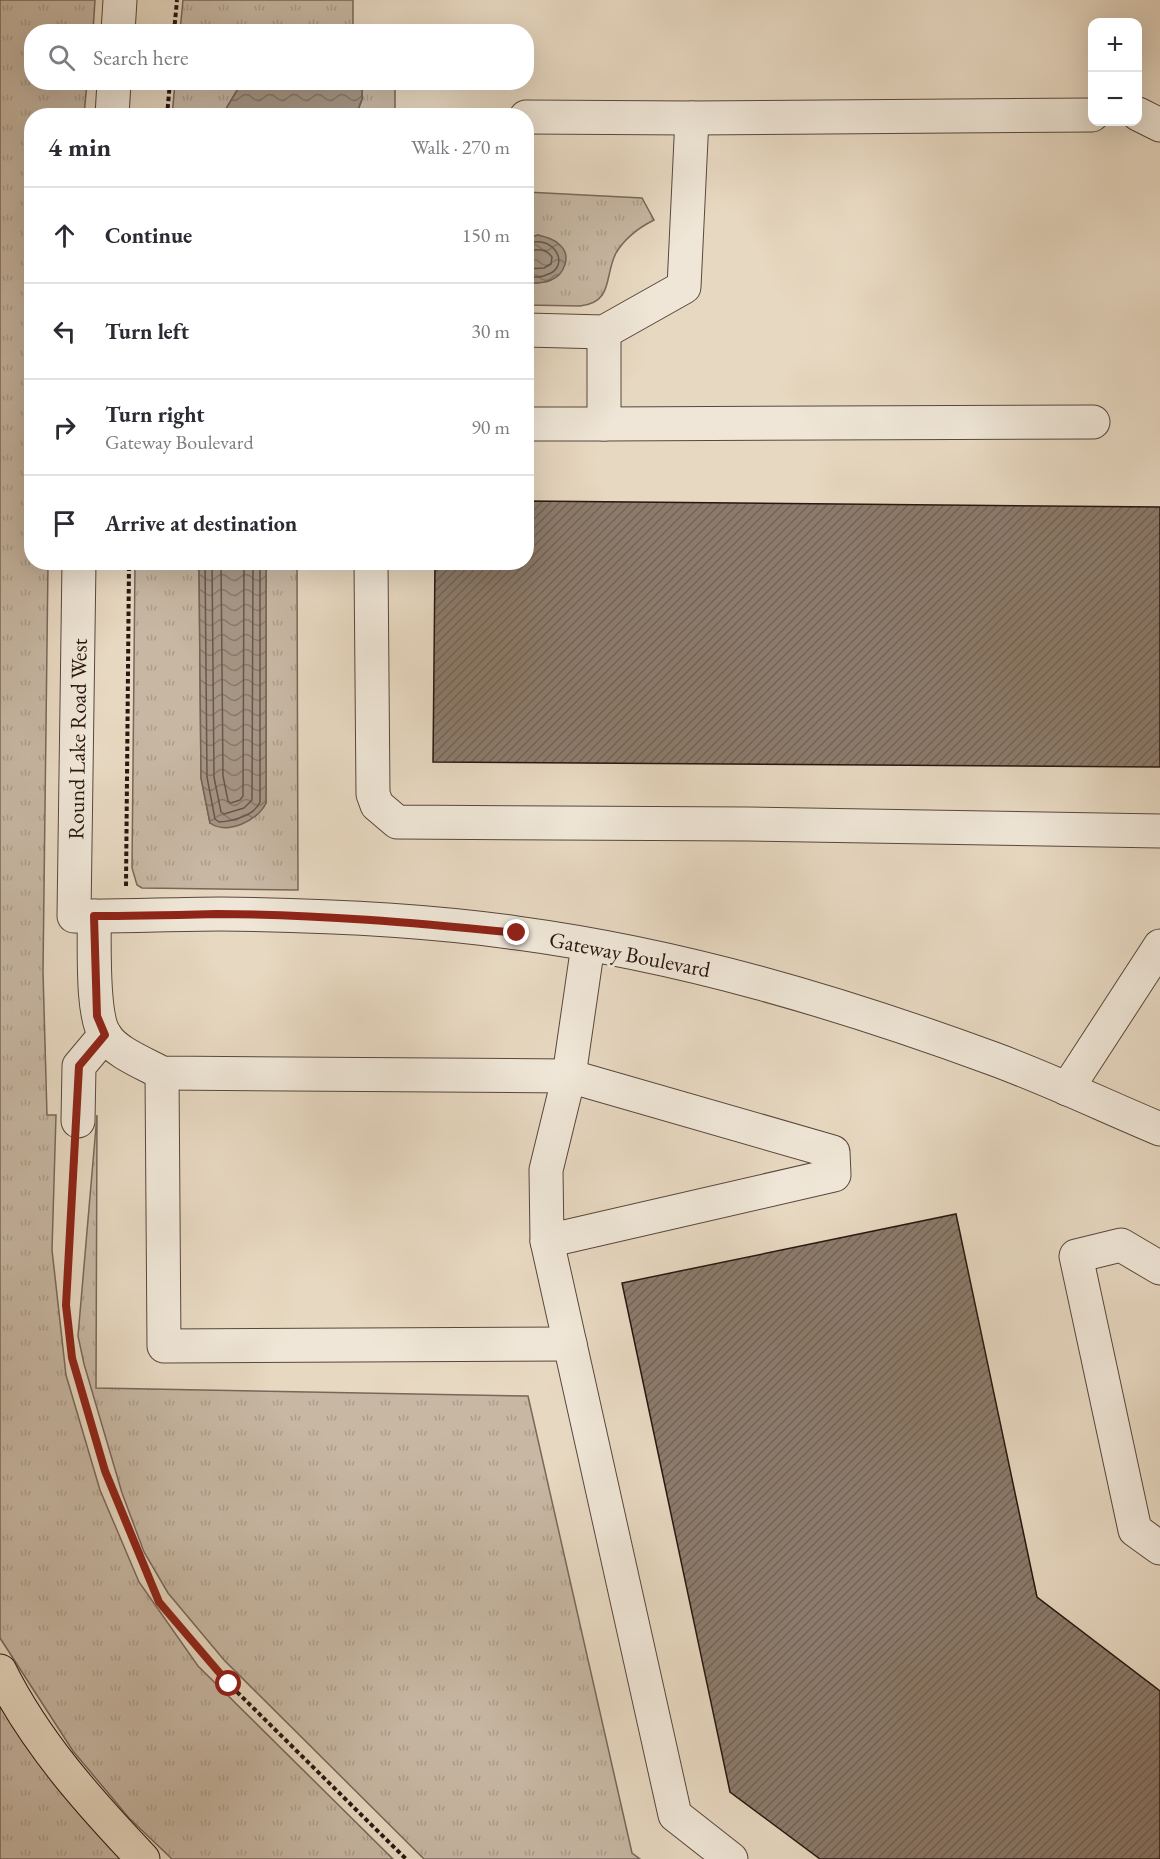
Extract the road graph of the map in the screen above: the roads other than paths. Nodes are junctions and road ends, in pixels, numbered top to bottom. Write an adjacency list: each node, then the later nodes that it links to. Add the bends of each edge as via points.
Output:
1 (120, 0): 2 (street)
2 (118, 24)
3 (114, 90): 4 (street)
4 (112, 108)
5 (1088, 115): 8 (street)
6 (1142, 116): 9 (street)
7 (534, 117): 8 (street)
8 (692, 118): 11 (street, via 684,287)
9 (1160, 125)
10 (534, 330): 11 (street)
11 (604, 332): 14 (street)
12 (1094, 422): 14 (street)
13 (534, 423): 14 (street)
14 (604, 424)
15 (79, 570): 18 (street, Round Lake Road West)
16 (371, 570): 17 (street, via 373,794 377,805 397,822)
17 (1160, 831)
18 (98, 916): 19 (street, Gateway Boulevard, via 340,918 517,933); 21 (street, Round Lake Road West, via 97,1016)
19 (588, 945): 23 (street); 24 (street, Gateway Boulevard, via 741,976 848,1008)
20 (1160, 946): 24 (street)
21 (105, 1035): 22 (street, via 118,1048); 25 (street, via 79,1066)
22 (162, 1073): 23 (street); 29 (street, via 164,1346)
23 (569, 1076): 27 (street, via 546,1170); 27 (street, via 833,1152 834,1175)
24 (1067, 1089): 26 (street, Gateway Boulevard)
25 (78, 1121)
26 (1160, 1129)
27 (547, 1241): 29 (street)
28 (1160, 1268): 30 (street, via 1121,1245 1076,1256 1135,1530)
29 (570, 1344): 33 (street, via 675,1815)
30 (1160, 1548)
31 (0, 1671): 32 (highway, via 43,1741 84,1796)
32 (143, 1859)
33 (731, 1859)

